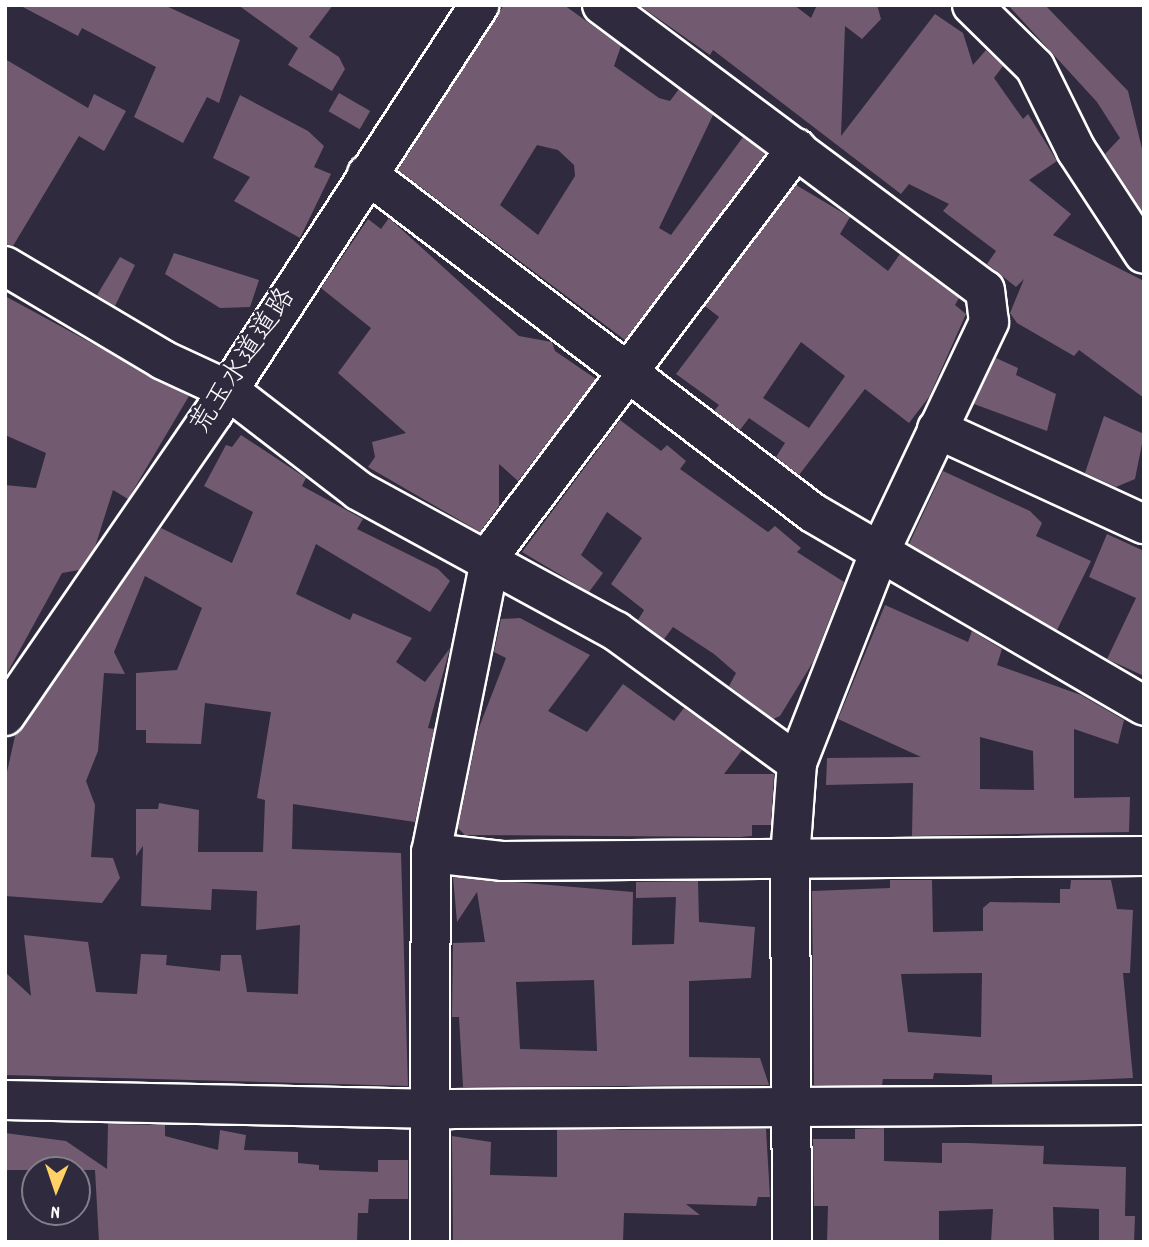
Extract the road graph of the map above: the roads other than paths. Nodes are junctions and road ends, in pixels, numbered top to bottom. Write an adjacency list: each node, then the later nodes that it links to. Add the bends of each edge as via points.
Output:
1 (478, 5): 5 (street, 荒玉水道道路)
2 (602, 5): 4 (street)
3 (972, 5): 6 (street, via 1035,67 1107,204)
4 (797, 148): 8 (street); 10 (street, via 985,290 989,321)
5 (367, 174): 8 (street); 9 (street, 荒玉水道道路)
6 (1144, 254)
7 (5, 266): 9 (street, via 163,360)
8 (631, 370): 12 (street); 13 (street, via 497,546)
9 (228, 390): 13 (street, via 359,491); 15 (street, 荒玉水道道路)
10 (937, 429): 11 (street); 12 (street)
11 (1144, 524)
12 (878, 556): 14 (street); 16 (street)
13 (489, 566): 16 (street, via 616,632); 17 (street)
14 (1144, 706)
15 (5, 716)
16 (797, 763): 19 (street)
17 (431, 853): 19 (street, via 502,861); 22 (street)
18 (1144, 856): 19 (street)
19 (790, 859): 23 (street)
20 (5, 1100): 22 (street)
21 (1144, 1105): 23 (street)
22 (428, 1108): 23 (street); 24 (street)
23 (791, 1109): 25 (street)
24 (430, 1242)
25 (793, 1242)

